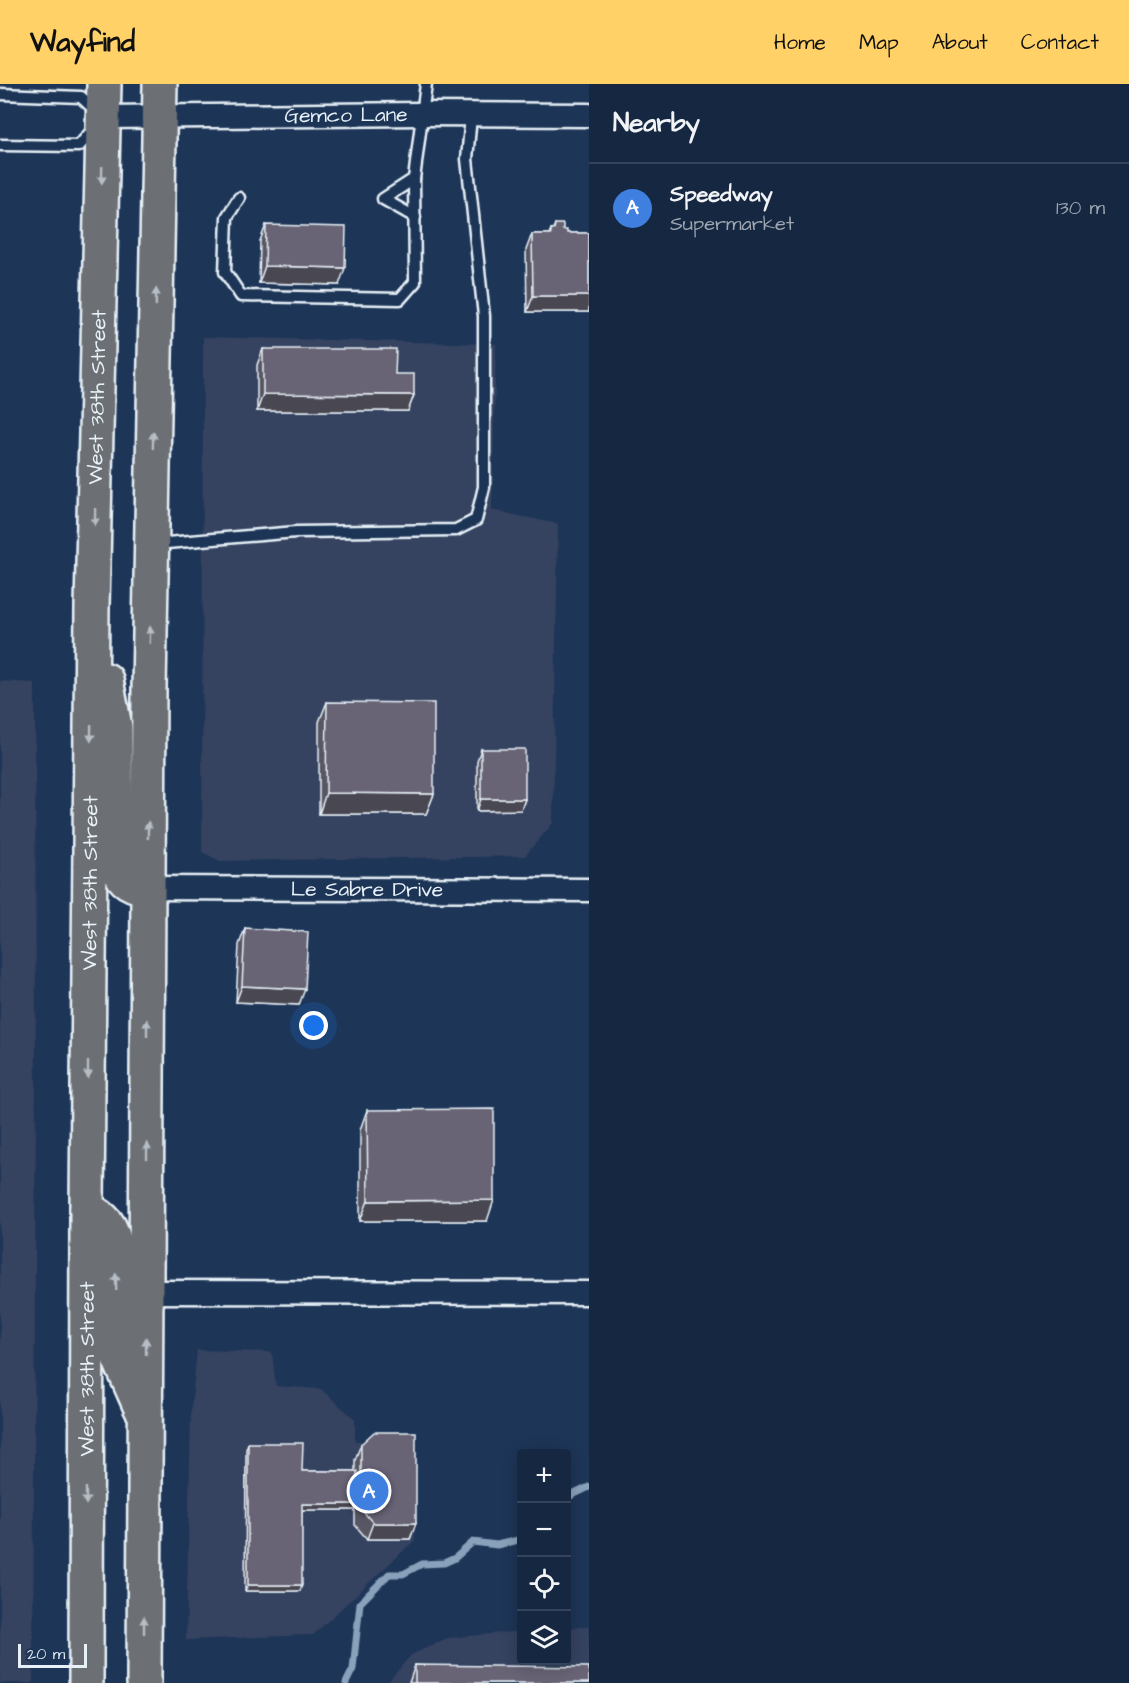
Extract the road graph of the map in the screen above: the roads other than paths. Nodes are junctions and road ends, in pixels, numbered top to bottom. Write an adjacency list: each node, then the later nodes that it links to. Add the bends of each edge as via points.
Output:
1 (104, 84): 8 (main road, West 38th Street)
2 (426, 84): 5 (lane)
3 (0, 94): 8 (lane, via 81,97)
4 (160, 100): 5 (street, Gemco Lane); 8 (street, Gemco Lane); 13 (main road, one-way to 4)
5 (421, 114): 7 (street, Gemco Lane); 10 (lane)
6 (589, 115): 7 (street, Gemco Lane)
7 (471, 116): 13 (lane, via 467,159 484,316 484,487 476,520 456,530 296,532)
8 (103, 117): 9 (lane, via 79,146); 14 (main road, West 38th Street, one-way to 14)
9 (0, 145)
10 (414, 179): 12 (lane); 12 (lane, via 383,199)
11 (239, 198): 12 (lane, via 227,217 225,272 241,296 400,299 415,282)
12 (415, 217)
13 (151, 545): 15 (main road, one-way to 13)
14 (92, 608): 15 (main road, via 114,727 118,872 129,884); 17 (main road, West 38th Street, one-way to 17)
15 (147, 888): 16 (street, Le Sabre Drive); 18 (main road, one-way to 15)
16 (589, 890)
17 (87, 1209): 20 (main road, one-way to 17, via 119,1358 113,1232 104,1218); 21 (main road, West 38th Street, one-way to 21)
18 (146, 1292): 19 (street); 20 (main road, one-way to 18)
19 (589, 1293)
20 (146, 1418): 22 (main road, one-way to 20)
21 (86, 1683)
22 (144, 1683)

